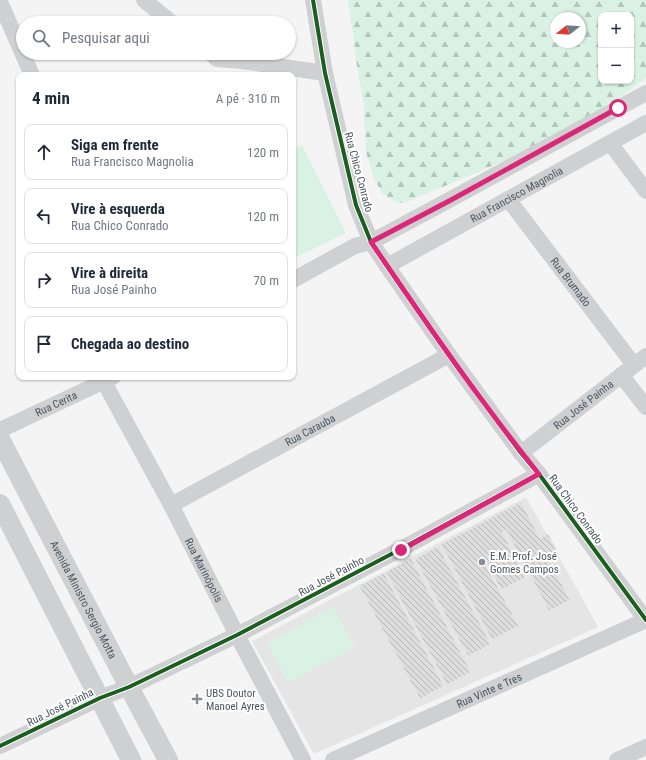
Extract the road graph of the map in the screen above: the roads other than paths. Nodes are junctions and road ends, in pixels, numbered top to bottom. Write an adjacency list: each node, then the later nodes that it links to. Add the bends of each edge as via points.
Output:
1 (144, 0): 4 (street)
2 (312, 0): 9 (street, Rua Chico Conrado)
3 (0, 2): 5 (street)
4 (163, 16)
5 (16, 38)
6 (25, 60): 8 (street)
7 (230, 60): 9 (street)
8 (31, 72)
9 (325, 73): 15 (street, Rua Chico Conrado, via 356,205)
10 (646, 93): 15 (street)
11 (646, 123): 12 (street, Rua Francisco Magnolia)
12 (610, 143): 13 (street); 14 (street, Rua Francisco Magnolia)
13 (646, 191)
14 (508, 199): 16 (street, Rua Francisco Magnolia); 19 (street, Rua Brumado)
15 (371, 242): 16 (street, Rua Chico Conrado); 17 (street, via 355,246)
16 (386, 266): 18 (street, Rua Chico Conrado)
17 (296, 278)
18 (449, 355): 26 (street, Rua Chico Conrado); 29 (street, Rua Carauba)
19 (640, 361): 20 (street, Rua José Painha)
20 (621, 375): 23 (street); 26 (street, Rua José Painha)
21 (106, 380): 24 (street, Rua Cerita)
22 (108, 380): 29 (street, Rua Marinópolis)
23 (646, 407)
24 (0, 430)
25 (0, 439): 32 (street, Avenida Ministro Sergio Motta)
26 (521, 453): 27 (street, Rua Chico Conrado)
27 (539, 474): 30 (street, Rua Chico Conrado); 31 (street, Rua José Painho, via 401,550)
28 (0, 504): 33 (street)
29 (171, 505): 31 (street, Rua Marinópolis)
30 (646, 620): 39 (street, Rua Vinte e Tres)
31 (237, 635): 32 (street, Rua José Painho); 38 (street, Rua Marinópolis)
32 (128, 687): 33 (street, Rua José Painha); 37 (street, Avenida Ministro Sergio Motta)
33 (100, 698): 34 (street, Rua José Painha); 36 (street)
34 (0, 746)
35 (646, 747): 40 (street)
36 (131, 760)
37 (168, 760)
38 (303, 760)
39 (333, 760)
40 (616, 760)

